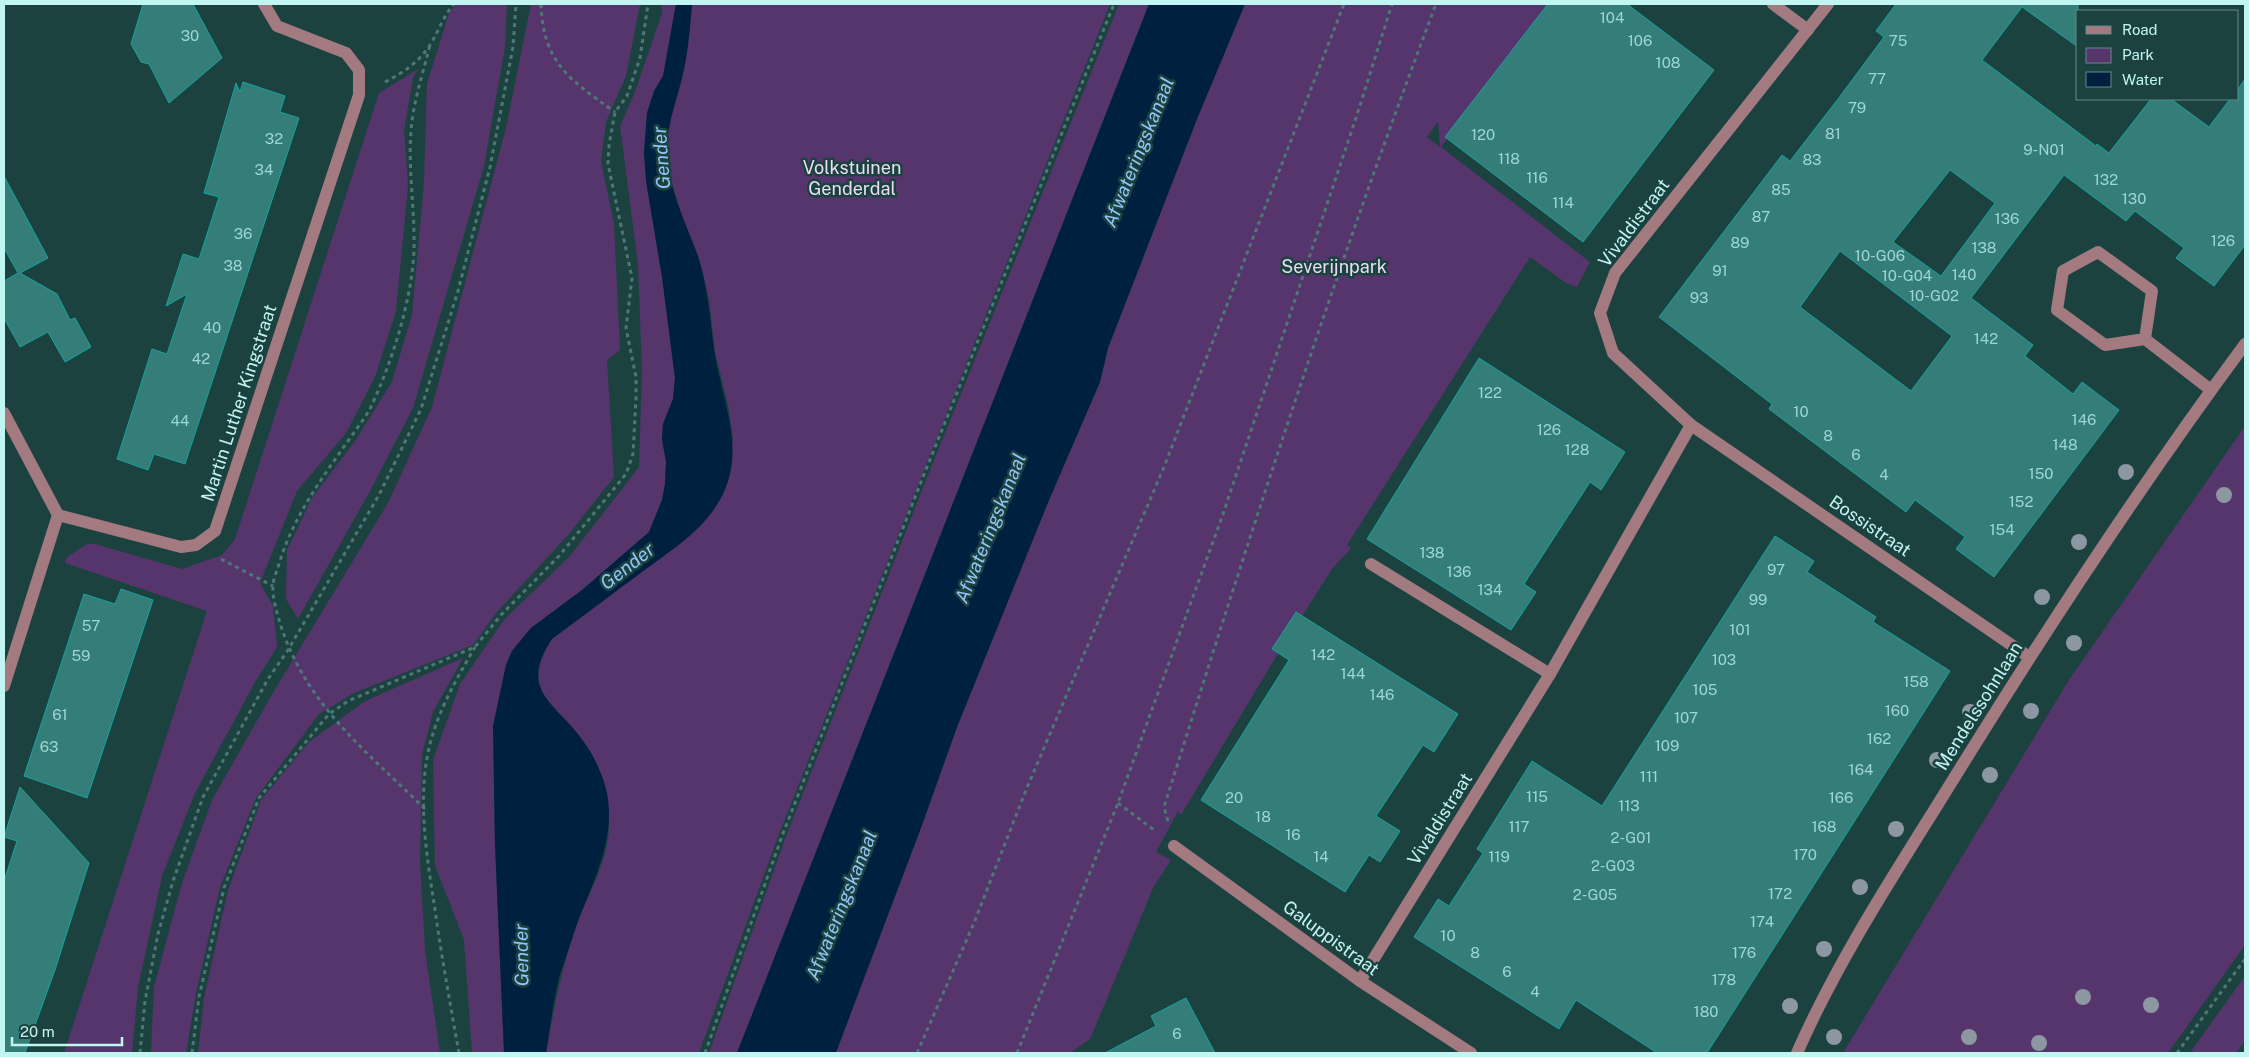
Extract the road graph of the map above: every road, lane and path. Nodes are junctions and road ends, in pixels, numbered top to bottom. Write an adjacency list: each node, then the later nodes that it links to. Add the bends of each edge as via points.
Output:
1 (264, 4): 14 (street, Martin Luther Kingstraat, via 277,26 346,53 359,70)
2 (454, 4): 13 (path)
3 (516, 4): 26 (path, via 513,47 490,167 458,291 421,409 379,495)
4 (541, 4): 15 (path, via 546,43 555,60 567,75)
5 (648, 4): 15 (path, via 640,58 627,96)
6 (1114, 4): 39 (path, via 793,809)
7 (1344, 4): 40 (path, via 1164,467)
8 (1392, 4): 31 (path, via 1222,517)
9 (1436, 4): 33 (path, via 1387,132 1251,533 1164,807)
10 (1773, 4): 12 (street)
11 (1828, 4): 12 (street, Vivaldistraat)
12 (1808, 30): 20 (street, Vivaldistraat, via 1615,273 1600,313 1613,353)
13 (430, 45): 14 (path, via 397,76); 24 (path, via 411,129 414,250 401,323 369,411 300,514 286,540)
14 (359, 95): 22 (street, Martin Luther Kingstraat, via 216,531)
15 (615, 112): 25 (path, via 608,164 632,278 626,328 636,377 633,454 626,474 615,488)
16 (2145, 339): 16 (street, via 2152,291 2098,252 2063,271 2057,310 2105,345); 18 (street)
17 (2245, 344): 18 (street, Mendelssohnlaan)
18 (2211, 390): 27 (street, Mendelssohnlaan)
19 (4, 413): 21 (street)
20 (1690, 424): 27 (street, Bossistraat); 28 (street, Vivaldistraat)
21 (58, 515): 22 (street, via 181,547); 29 (street)
22 (196, 546): 24 (path)
23 (1371, 564): 28 (street)
24 (273, 586): 26 (path)
25 (475, 647): 30 (path, via 348,701); 32 (path, via 443,708 430,744)
26 (288, 650): 30 (path, via 313,694); 36 (path, via 268,679 203,796 158,934 145,1001)
27 (2029, 657): 43 (street, Mendelssohnlaan, via 1871,911 1827,988)
28 (1550, 674): 35 (street, Vivaldistraat)
29 (4, 686)
30 (329, 714): 32 (path); 37 (path, via 259,798 224,888 199,997)
31 (1118, 803): 33 (path); 41 (path)
32 (425, 809): 38 (path, via 427,857)
33 (1174, 846): 35 (street, Galuppistraat)
34 (2245, 959): 44 (path)
35 (1360, 981): 42 (street, Galuppistraat)
36 (140, 1053)
37 (192, 1053)
38 (459, 1053)
39 (705, 1053)
40 (917, 1053)
41 (1017, 1053)
42 (1471, 1053)
43 (1797, 1053)
44 (2177, 1053)

